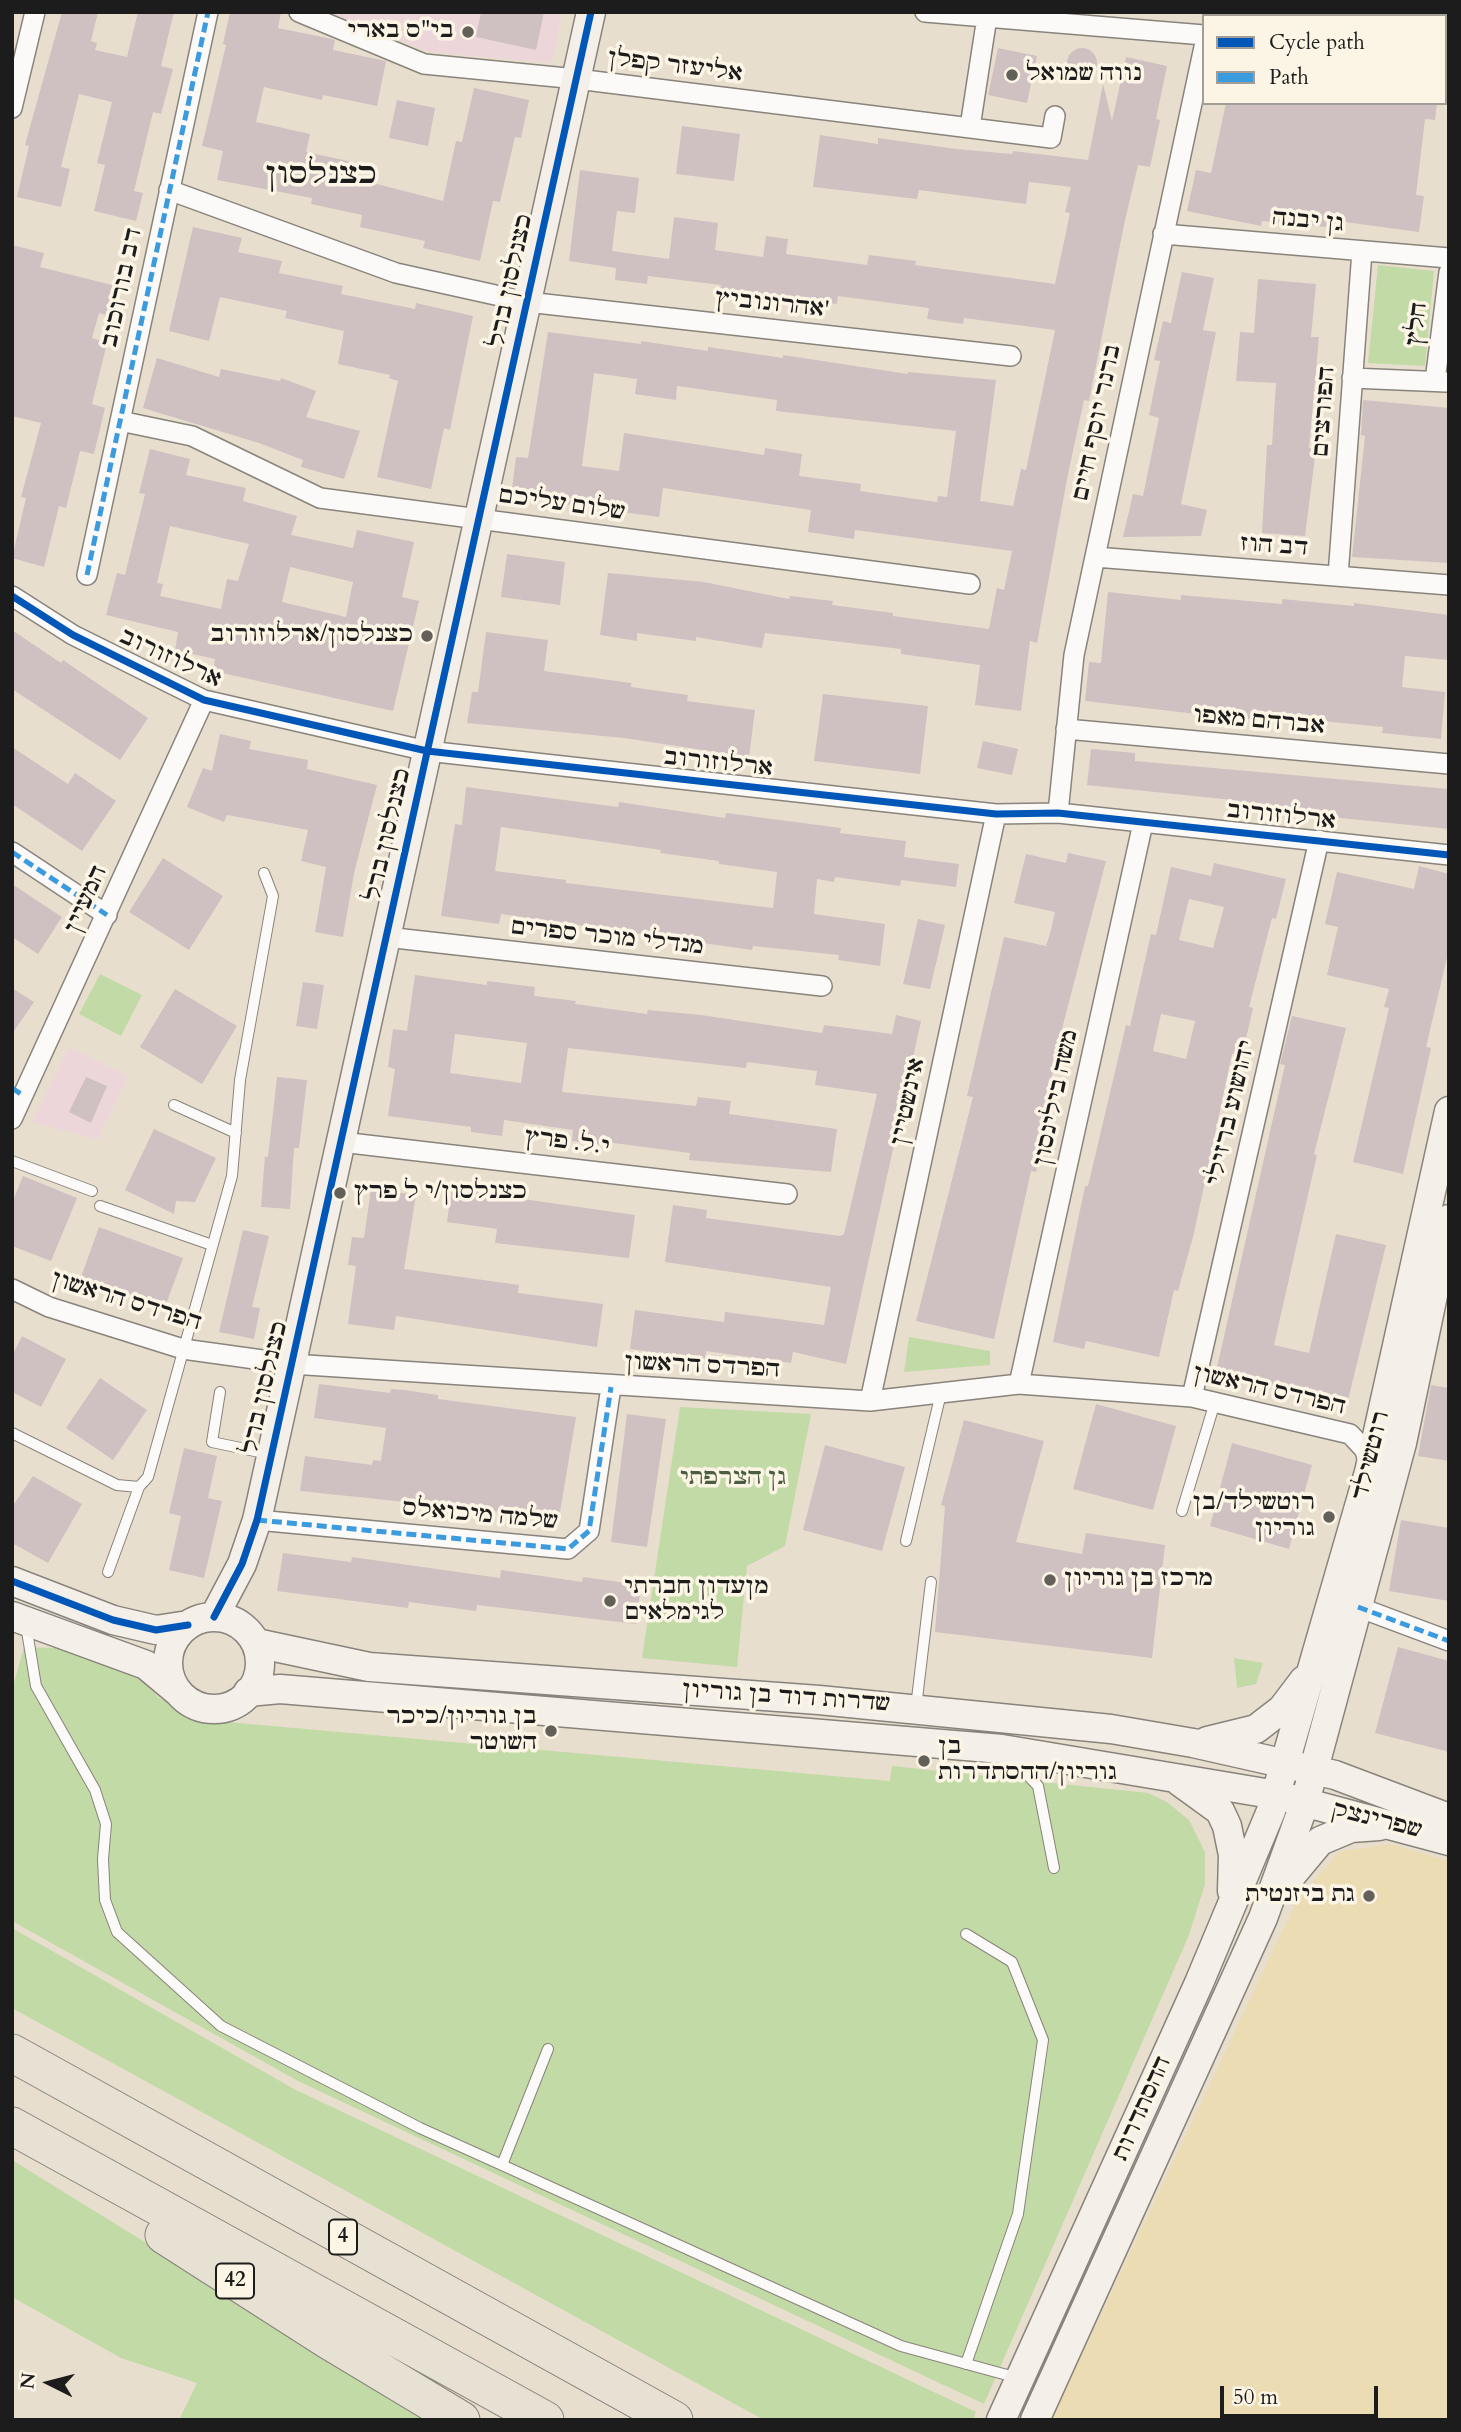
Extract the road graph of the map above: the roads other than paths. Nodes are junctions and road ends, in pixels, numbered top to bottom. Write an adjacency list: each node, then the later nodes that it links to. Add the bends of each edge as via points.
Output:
1 (35, 12): 11 (street)
2 (208, 12): 14 (street, דב בורוכוב)
3 (299, 12): 10 (street, אליעזר קפלן, via 424,64)
4 (591, 12): 10 (street, כצנלסון ברל)
5 (925, 12): 6 (street)
6 (987, 17): 7 (street); 13 (street)
7 (1124, 21): 8 (street)
8 (1202, 35)
9 (1202, 56): 15 (street, ברנר יוסף חיים)
10 (577, 79): 13 (street, אליעזר קפלן); 19 (street, כצנלסון ברל)
11 (12, 108)
12 (1055, 116): 13 (street, אליעזר קפלן, via 1051,138)
13 (971, 127)
14 (169, 190): 19 (street, אהרונוביץ', via 396,273); 23 (street, דב בורוכוב)
15 (1163, 234): 16 (street, גן יבנה); 25 (street, ברנר יוסף חיים)
16 (1362, 251): 17 (street, גן יבנה); 21 (street, הפורצים)
17 (1449, 258)
18 (1449, 272): 22 (street, חלץ)
19 (527, 302): 20 (street, אהרונוביץ'); 24 (street, כצנלסון ברל)
20 (1011, 356)
21 (1352, 378): 22 (street); 27 (street, הפורצים)
22 (1442, 382)
23 (120, 421): 24 (street, שלום עליכם, via 192,436 320,498); 26 (street, דב בורוכוב)
24 (481, 519): 28 (street, שלום עליכם); 33 (street, כצנלסון ברל)
25 (1095, 557): 27 (street, דב הוז); 32 (street, ברנר יוסף חיים, via 1074,655)
26 (87, 575)
27 (1338, 576): 29 (street, דב הוז)
28 (971, 584)
29 (1449, 585)
30 (12, 596): 31 (street, ארלוזורוב, via 73,635)
31 (204, 700): 33 (street, ארלוזורוב); 42 (street, המעיין)
32 (1066, 729): 34 (street, אברהם מאפו); 35 (street, ברנר יוסף חיים)
33 (428, 751): 36 (street, ארלוזורוב); 43 (street, כצנלסון ברל)
34 (1449, 765)
35 (1058, 813): 36 (street, ארלוזורוב); 37 (street, ארלוזורוב)
36 (996, 814): 65 (street, אינשטיין)
37 (1143, 823): 38 (street, ארלוזורוב); 60 (street, משה בילינסון)
38 (1319, 840): 40 (street, ארלוזורוב); 64 (street, יהושוע ברזילי)
39 (12, 852): 42 (street)
40 (1449, 855)
41 (264, 873): 49 (lane, via 273,897 240,1080)
42 (107, 915): 45 (street, המעיין)
43 (386, 937): 44 (street, מנדלי מוכר ספרים); 50 (street, כצנלסון ברל)
44 (822, 986)
45 (18, 1092): 48 (street, המעיין)
46 (174, 1105): 49 (lane)
47 (1449, 1111): 69 (street, רוטשילד)
48 (12, 1119)
49 (236, 1133): 56 (lane, via 232,1176)
50 (341, 1142): 53 (street, י.ל. פרץ); 59 (street, כצנלסון ברל)
51 (12, 1161): 52 (lane)
52 (92, 1191)
53 (788, 1194)
54 (100, 1206): 56 (lane)
55 (1449, 1219): 78 (street, רוטשילד, via 1402,1443)
56 (212, 1245): 58 (lane)
57 (12, 1289): 58 (street, הפרדס הראשון, via 49,1307)
58 (183, 1349): 59 (street, הפרדס הראשון); 70 (lane, via 148,1477)
59 (291, 1364): 61 (street, הפרדס הראשון); 68 (street, כצנלסון ברל)
60 (1019, 1384): 63 (street, הפרדס הראשון); 64 (street, הפרדס הראשון)
61 (611, 1387): 65 (street, הפרדס הראשון); 72 (street, שלמה מיכואלס, via 589,1531 568,1549)
62 (220, 1392): 68 (lane, via 212,1442)
63 (941, 1393): 65 (street, הפרדס הראשון); 73 (lane)
64 (1192, 1397): 66 (street, הפרדס הראשון)
65 (870, 1401)
66 (1215, 1402): 69 (street, הפרדס הראשון, via 1350,1434 1365,1450); 71 (lane)
67 (12, 1433): 70 (lane, via 117,1485)
68 (269, 1454): 72 (street, כצנלסון ברל)
69 (1370, 1472): 83 (street, רוטשילד)
70 (139, 1487): 75 (lane)
71 (1182, 1511)
72 (257, 1520): 74 (street, כצנלסון ברל)
73 (906, 1541)
74 (242, 1564): 80 (street, כצנלסון ברל); 81 (street, כצנלסון ברל)
75 (108, 1572)
76 (12, 1581): 80 (street, via 113,1620 156,1630)
77 (931, 1582): 86 (lane)
78 (1358, 1607): 82 (street); 90 (street, רוטשילד)
79 (19, 1618): 85 (street, via 146,1665); 105 (lane, via 36,1686 95,1790 106,1824 105,1900 117,1932 222,2026)
80 (201, 1621): 81 (street, via 236,1622); 85 (street, via 172,1645 169,1664 174,1684)
81 (250, 1636): 84 (street, via 260,1665 257,1681); 86 (street, שדרות דוד בן גוריון, via 369,1667)
82 (1449, 1641)
83 (1321, 1646): 87 (street, via 1298,1691 1269,1720 1238,1736); 89 (street, רוטשילד)
84 (248, 1692): 85 (street, via 235,1704 219,1709 203,1708); 88 (street, שדרות דוד בן גוריון, via 280,1689)
85 (184, 1697)
86 (916, 1708): 87 (street, שדרות דוד בן גוריון, via 1111,1729)
87 (1193, 1743): 89 (street, שדרות דוד בן גוריון)
88 (1002, 1749): 91 (street, שדרות דוד בן גוריון); 97 (lane, via 1038,1786)
89 (1286, 1764): 90 (street, שדרות דוד בן גוריון); 92 (street, רוטשילד)
90 (1314, 1770): 93 (street, רוטשילד); 94 (street, שפרינצק)
91 (1152, 1772): 92 (street, שדרות דוד בן גוריון); 99 (street, via 1177,1781 1220,1811 1233,1855 1233,1889)
92 (1277, 1795): 93 (street, שדרות דוד בן גוריון); 99 (street, ההסתדרות)
93 (1305, 1802): 95 (street, שפרינצק); 98 (street, ההסתדרות)
94 (1449, 1818)
95 (1413, 1829): 96 (street, שפרינצק); 98 (street, via 1351,1828 1320,1841 1290,1875)
96 (1449, 1841)
97 (1054, 1868)
98 (1262, 1918): 112 (street, ההסתדרות)
99 (1226, 1920): 107 (street, ההסתדרות)
100 (966, 1934): 106 (lane, via 1012,1962 1043,2040 1018,2214)
101 (548, 2049): 105 (lane)
102 (12, 2053): 110 (highway, 4)
103 (12, 2126): 109 (highway)
104 (12, 2138): 108 (highway, 42)
105 (502, 2165): 106 (lane, via 823,2313 901,2346)
106 (966, 2364): 107 (lane)
107 (1022, 2379): 111 (street, ההסתדרות)
108 (461, 2420)
109 (545, 2420)
110 (674, 2420)
111 (1001, 2420)
112 (1035, 2420)

